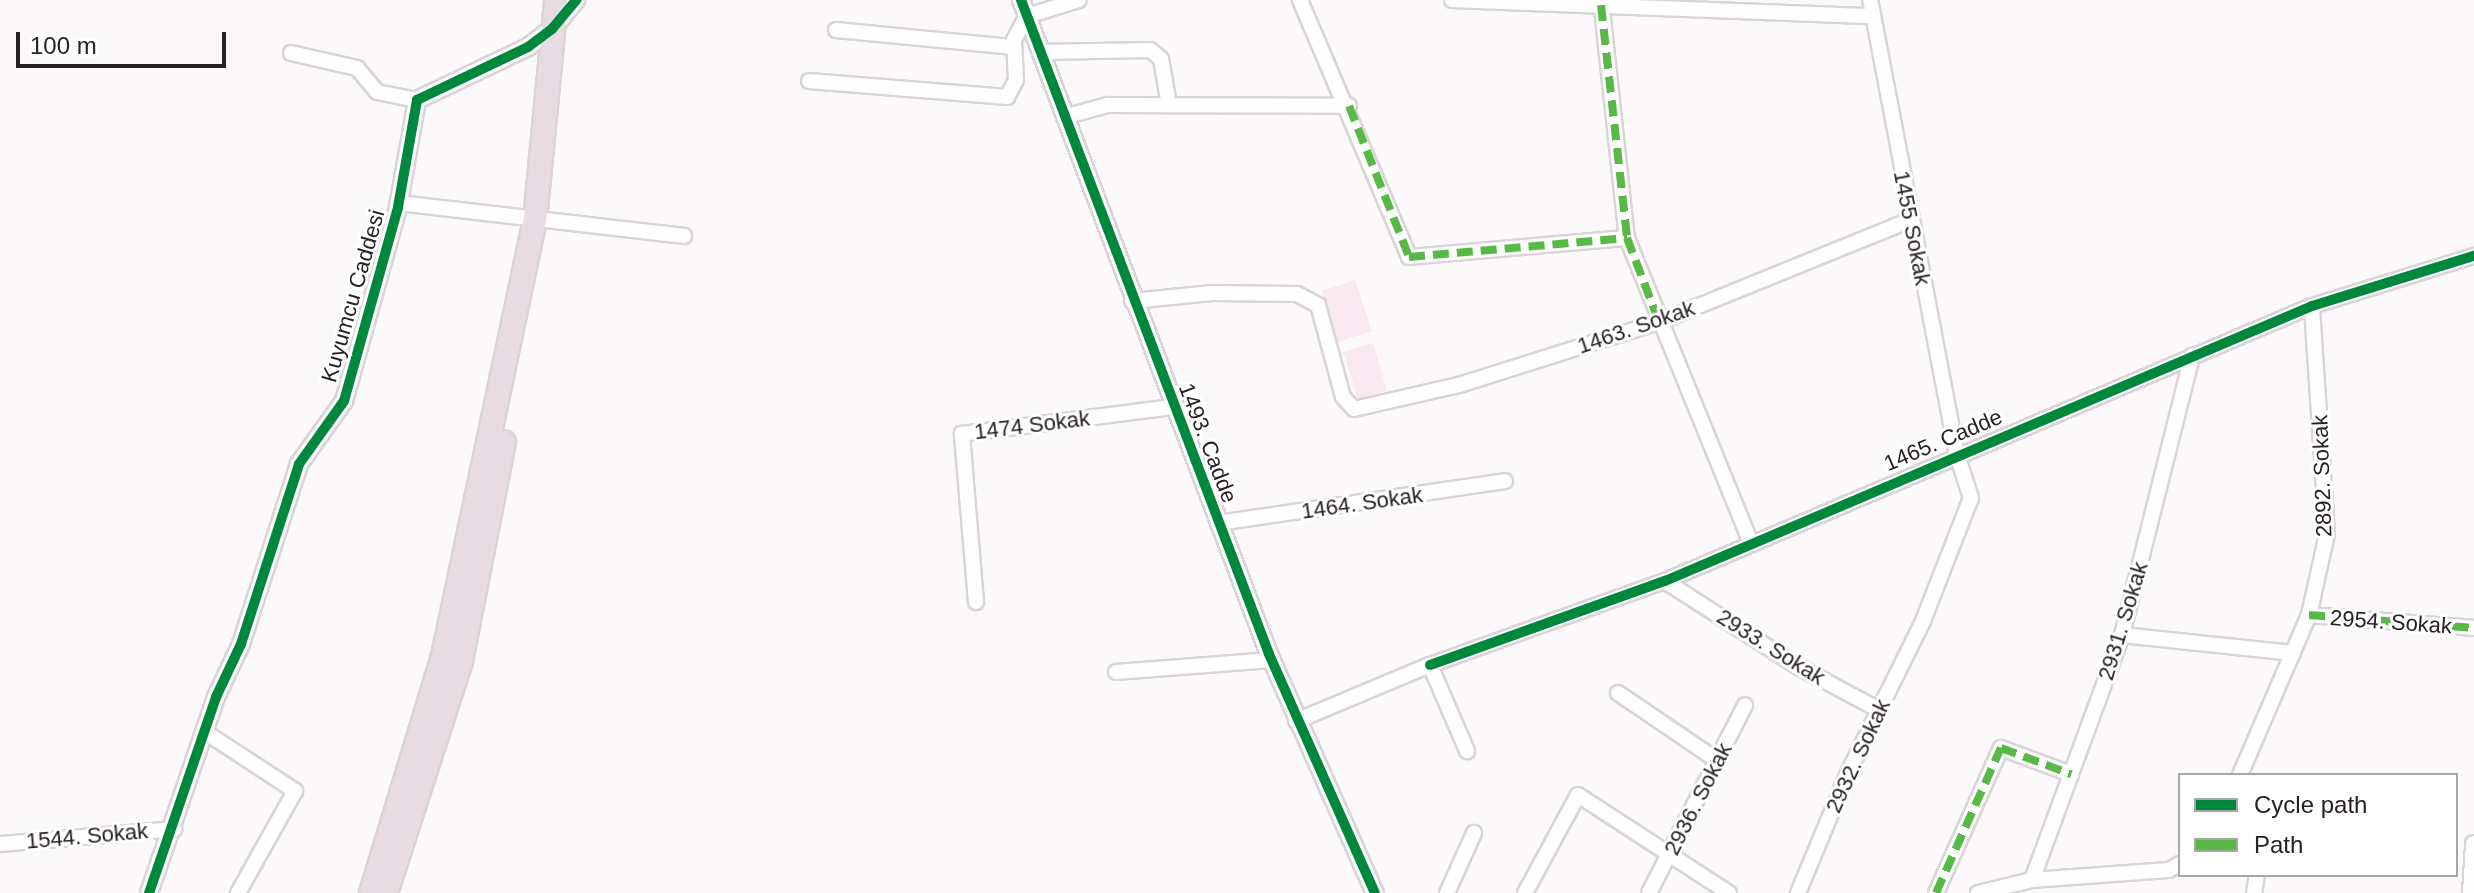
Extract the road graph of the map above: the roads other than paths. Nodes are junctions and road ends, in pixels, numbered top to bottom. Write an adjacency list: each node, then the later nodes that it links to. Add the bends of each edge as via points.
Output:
1 (1079, 0): 6 (street)
2 (1300, 0): 16 (street)
3 (1452, 0): 5 (street)
4 (1870, 0): 8 (street, 1455 Sokak)
5 (1601, 2): 8 (street); 22 (street)
6 (1024, 8): 10 (street); 11 (street, 1493. Cadde)
7 (564, 9): 14 (street, via 528,47); 19 (highway)
8 (1872, 16): 20 (street, 1455 Sokak)
9 (836, 30): 10 (street)
10 (1014, 47): 13 (street, via 1016,80 1007,97)
11 (1040, 52): 15 (street, via 1150,50 1161,59); 17 (street, 1493. Cadde)
12 (291, 53): 14 (street, via 357,68 377,92)
13 (809, 81)
14 (417, 100): 18 (street, Kuyumcu Caddesi)
15 (1169, 105): 16 (street); 17 (street, via 1108,105)
16 (1349, 106): 22 (street, via 1409,257)
17 (1064, 117): 24 (street, 1493. Cadde)
18 (399, 203): 19 (street); 47 (street, Kuyumcu Caddesi, via 344,401 299,464 241,644)
19 (541, 220): 21 (street); 61 (highway, via 443,656); 62 (highway, via 461,661)
20 (1910, 220): 26 (street, 1463. Sokak); 29 (street, 1455 Sokak)
21 (684, 236)
22 (1627, 238): 26 (street)
23 (2474, 256): 25 (street, 1465. Cadde)
24 (1132, 301): 26 (street, 1463. Sokak, via 1212,293 1297,294 1318,305 1343,397 1354,409 1459,385); 28 (street, 1493. Cadde)
25 (2312, 306): 27 (street, 1465. Cadde); 35 (street, 2892. Sokak, via 2327,534)
26 (1659, 322): 32 (street)
27 (2192, 356): 29 (street, 1465. Cadde); 38 (street, 2931. Sokak)
28 (1173, 407): 31 (street, 1493. Cadde); 34 (street, 1474 Sokak, via 962,434)
29 (1957, 455): 32 (street, 1465. Cadde); 36 (street, 1455 Sokak, via 1971,498)
30 (1505, 481): 31 (street, 1464. Sokak)
31 (1218, 523): 40 (street, 1493. Cadde)
32 (1751, 544): 33 (street, 1465. Cadde)
33 (1665, 581): 41 (street, 1465. Cadde); 45 (street, 2933. Sokak, via 1797,666)
34 (976, 602)
35 (2309, 615): 37 (street, 2954. Sokak); 39 (street, 2892. Sokak)
36 (1923, 621): 45 (street, 2932. Sokak)
37 (2474, 628)
38 (2122, 635): 39 (street); 51 (street, 2931. Sokak)
39 (2293, 653): 50 (street, 2892. Sokak)
40 (1272, 660): 42 (street); 46 (street, 1493. Cadde)
41 (1430, 665): 46 (street, 1465. Cadde); 48 (street)
42 (1116, 672)
43 (1618, 693): 49 (street)
44 (1745, 705): 49 (street, 2936. Sokak)
45 (1879, 710): 68 (street, 2932. Sokak)
46 (1296, 721): 63 (street, 1493. Cadde)
47 (205, 732): 52 (street, Kuyumcu Caddesi); 60 (street, via 295,791)
48 (1467, 751)
49 (1718, 761): 56 (street, 2936. Sokak)
50 (2241, 773)
51 (2071, 774): 58 (street, 2931. Sokak); 69 (street, via 2001,748)
52 (174, 829): 54 (street, 1544. Sokak); 59 (street, Kuyumcu Caddesi)
53 (1474, 833): 64 (street)
54 (0, 844)
55 (2474, 844): 71 (street)
56 (1671, 852): 65 (street, via 1578,795); 66 (street, 2936. Sokak); 67 (street)
57 (2178, 865): 58 (street)
58 (2032, 880): 70 (street)
59 (149, 893)
60 (238, 893)
61 (371, 893)
62 (387, 893)
63 (1375, 893)
64 (1447, 893)
65 (1525, 893)
66 (1649, 893)
67 (1729, 893)
68 (1798, 893)
69 (1936, 893)
70 (1978, 893)
71 (2471, 893)

